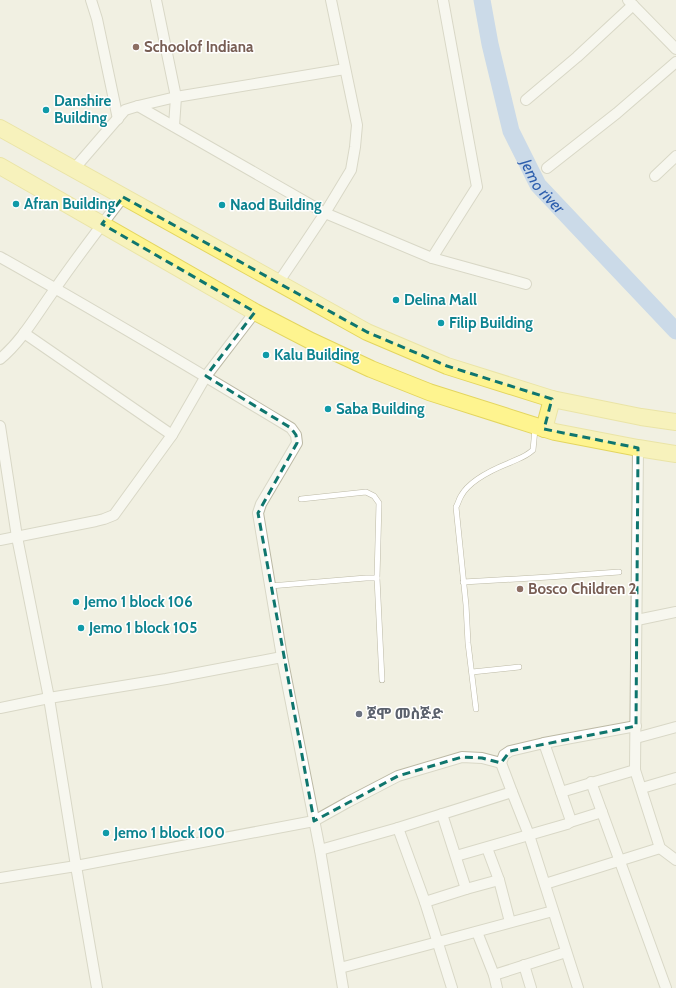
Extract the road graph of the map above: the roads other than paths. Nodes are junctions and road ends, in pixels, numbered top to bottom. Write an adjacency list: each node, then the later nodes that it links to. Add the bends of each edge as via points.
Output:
1 (92, 0): 12 (street)
2 (156, 0): 9 (street)
3 (331, 0): 8 (street)
4 (443, 0): 23 (street, via 477,187)
5 (630, 3): 6 (street); 10 (street, via 577,57)
6 (676, 49)
7 (676, 62): 17 (street)
8 (345, 69): 9 (street); 21 (street, via 356,124 355,147 351,170)
9 (176, 97): 11 (street); 13 (street)
10 (526, 100)
11 (138, 106): 12 (street, via 125,110); 13 (street)
12 (118, 119): 18 (street)
13 (174, 126): 21 (street)
14 (0, 128): 18 (main road)
15 (676, 156): 19 (street)
16 (0, 166): 22 (main road)
17 (547, 168)
18 (74, 169): 20 (main road)
19 (655, 176)
20 (123, 197): 22 (street); 25 (main road)
21 (325, 213): 23 (street); 25 (street)
22 (102, 224): 27 (street); 28 (main road)
23 (432, 258): 26 (street)
24 (1, 260): 27 (street)
25 (278, 283): 32 (main road, via 367,332 447,366)
26 (526, 284)
27 (55, 288): 29 (street); 31 (street)
28 (255, 312): 31 (street); 35 (main road, via 370,369 429,392)
29 (24, 334): 30 (street); 36 (street)
30 (0, 359)
31 (206, 376): 36 (street); 45 (street, via 291,428 296,435 297,443 258,513)
32 (552, 399): 33 (main road); 35 (main road)
33 (676, 422)
34 (0, 426): 40 (street)
35 (540, 427): 37 (main road); 44 (lane, via 533,450 481,477 461,495 456,507)
36 (172, 435): 40 (street, via 114,515)
37 (638, 448): 38 (main road); 47 (street)
38 (676, 454)
39 (301, 499): 43 (lane, via 366,492 374,496 379,503)
40 (17, 537): 41 (street); 52 (street)
41 (0, 540)
42 (619, 572): 44 (lane)
43 (377, 578): 45 (lane); 51 (lane)
44 (463, 582): 50 (lane)
45 (270, 586): 48 (street)
46 (676, 612): 47 (street)
47 (637, 620): 55 (street)
48 (282, 657): 52 (street); 68 (street)
49 (519, 667): 50 (lane)
50 (472, 672): 54 (lane)
51 (382, 680)
52 (49, 698): 53 (street); 78 (street)
53 (0, 708)
54 (476, 709)
55 (636, 726): 57 (street); 58 (street)
56 (676, 727): 57 (street)
57 (636, 738): 60 (street)
58 (544, 743): 59 (street, via 510,751 504,755); 65 (street)
59 (501, 763): 64 (street); 68 (street, via 482,758 462,757 398,776)
60 (635, 770): 62 (street); 63 (street)
61 (676, 778): 63 (street)
62 (591, 782): 65 (street); 66 (street)
63 (642, 788): 73 (street)
64 (512, 792): 67 (street); 71 (street)
65 (560, 792): 69 (street)
66 (602, 812): 69 (street); 77 (street)
67 (442, 814): 70 (street); 75 (street)
68 (314, 821): 74 (street); 78 (street)
69 (570, 822): 71 (street)
70 (398, 828): 74 (street); 83 (street)
71 (529, 835): 72 (street); 81 (street)
72 (487, 848): 75 (street); 80 (street)
73 (660, 848): 76 (street); 77 (street)
74 (320, 850): 90 (street)
75 (456, 856): 82 (street)
76 (676, 860)
77 (619, 861): 81 (street); 98 (street)
78 (76, 866): 79 (street); 92 (street)
79 (0, 878)
80 (499, 880): 82 (street); 85 (street)
81 (545, 884): 84 (street)
82 (466, 889): 83 (street)
83 (425, 902): 87 (street)
84 (553, 911): 85 (street); 88 (street)
85 (510, 922): 86 (street)
86 (477, 932): 87 (street); 91 (street)
87 (438, 942): 90 (street); 94 (street)
88 (566, 952): 89 (street); 97 (street)
89 (524, 965): 91 (street); 96 (street)
90 (340, 968): 93 (street)
91 (494, 975): 95 (street)
92 (98, 988)
93 (343, 988)
94 (452, 988)
95 (497, 988)
96 (531, 988)
97 (578, 988)
98 (666, 988)

